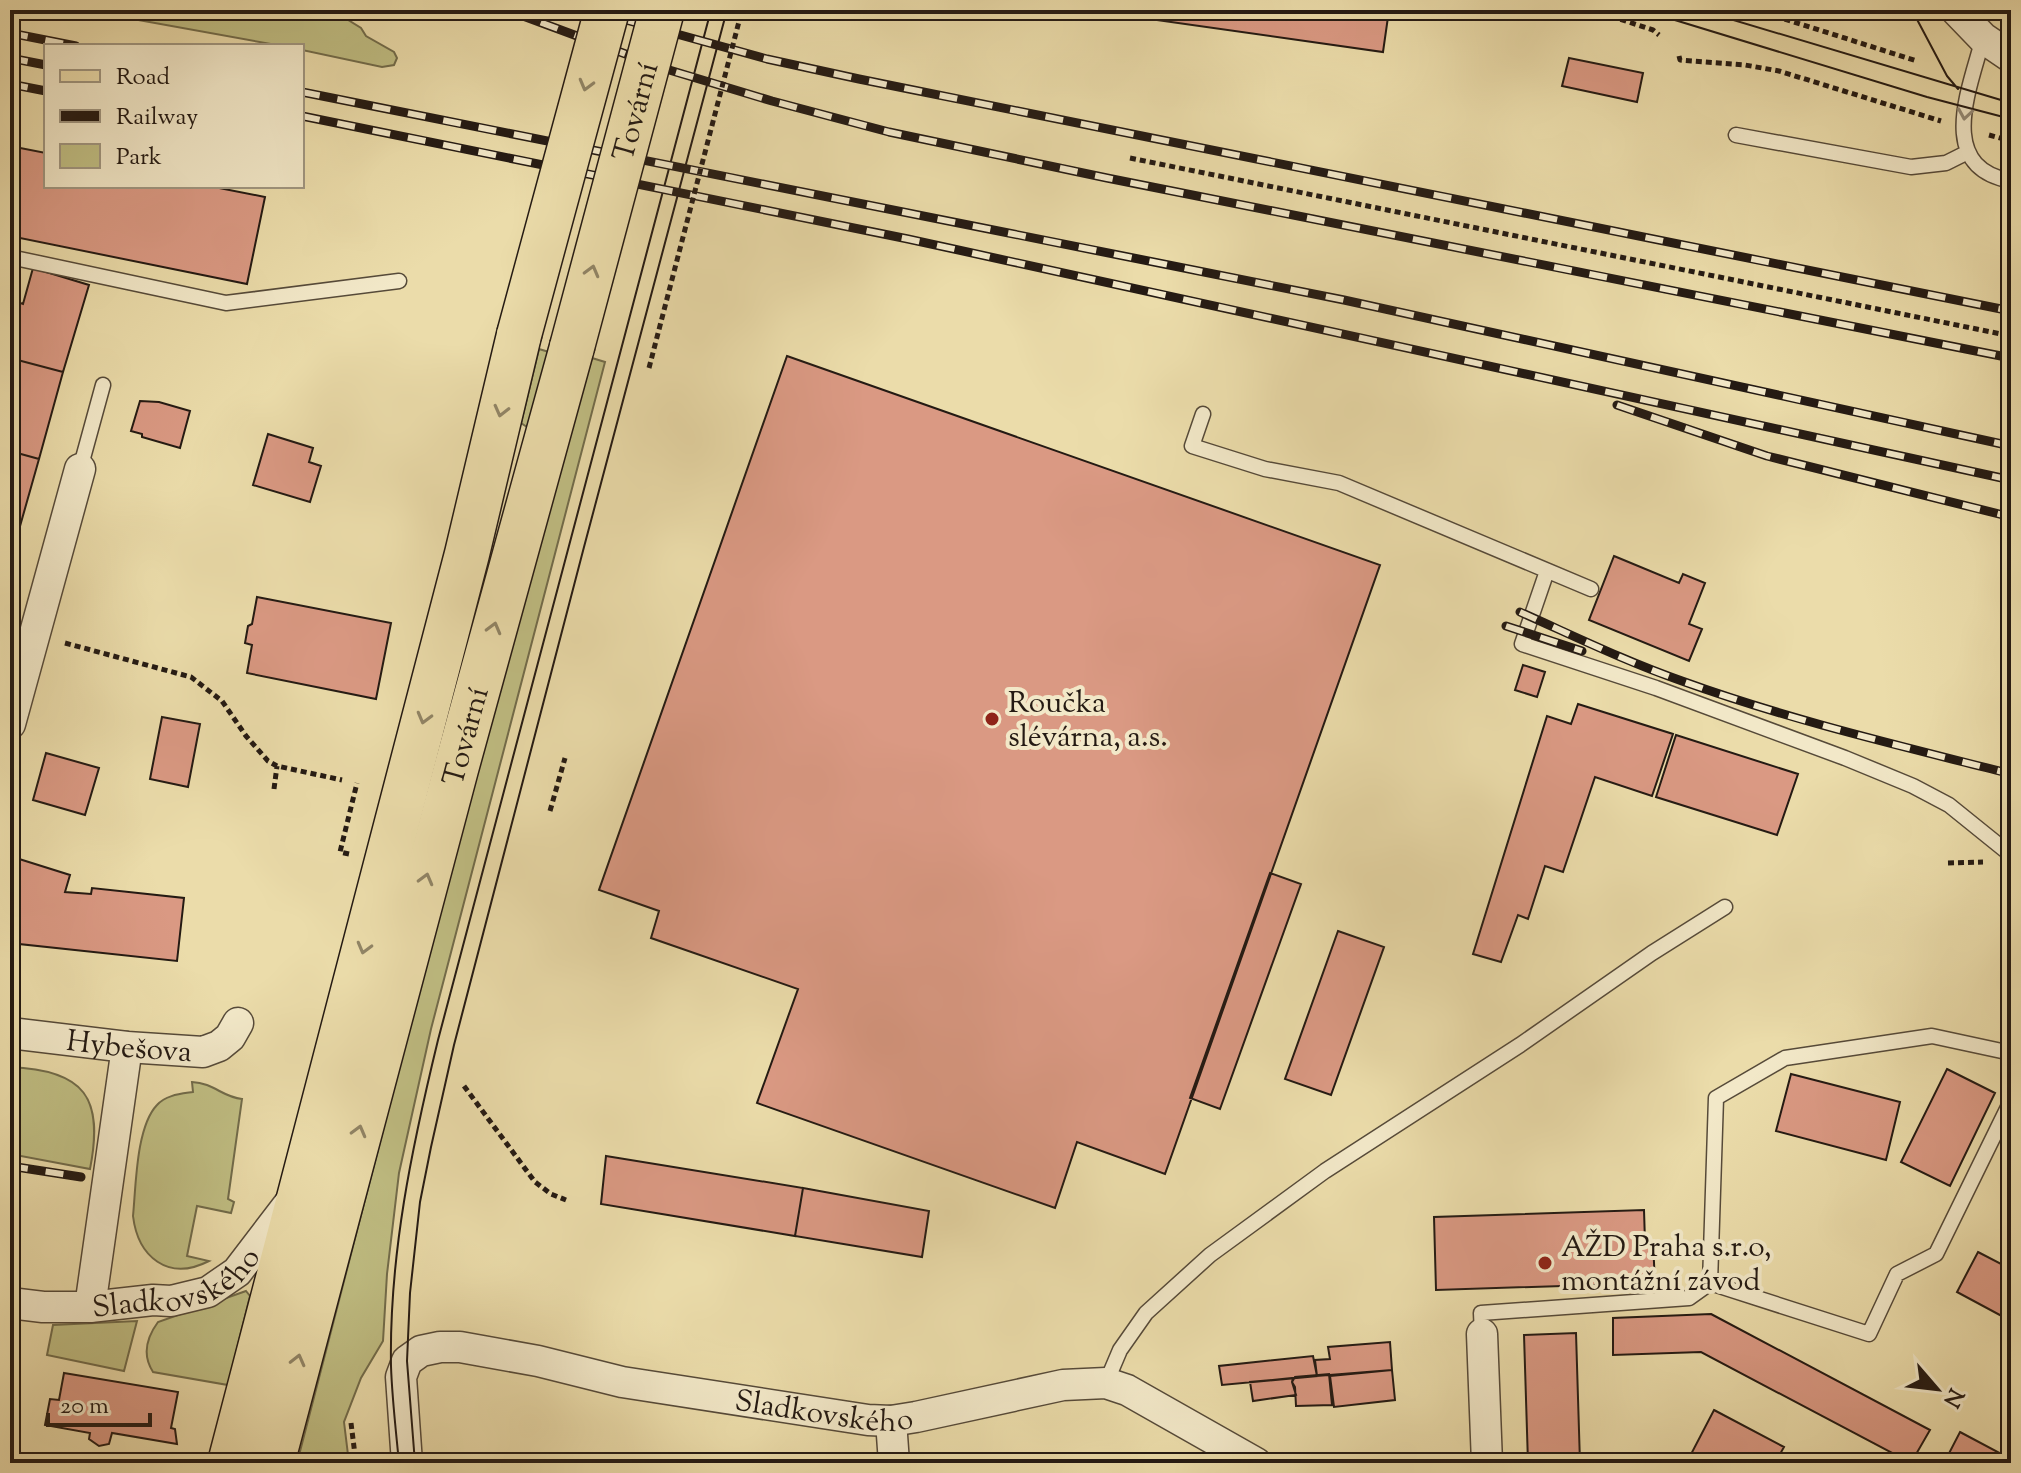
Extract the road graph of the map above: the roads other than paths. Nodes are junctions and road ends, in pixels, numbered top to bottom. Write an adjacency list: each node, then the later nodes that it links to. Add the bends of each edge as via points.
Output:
1 (607, 10): 24 (main road, Tovární, one-way to 24, bridge)
2 (662, 10): 32 (main road, Tovární, one-way to 2, bridge)
3 (1956, 10): 4 (street)
4 (1983, 38): 5 (street); 7 (lane, one-way to 7, via 1962,128)
5 (2011, 57)
6 (1736, 135): 7 (lane, via 1911,167 1946,163)
7 (1968, 152): 8 (lane, via 1976,166)
8 (2011, 181)
9 (10, 257): 10 (lane, via 226,303)
10 (399, 281)
11 (103, 385): 13 (lane)
12 (1203, 414): 14 (lane, via 1192,446 1265,469 1339,483)
13 (80, 469): 16 (street)
14 (1547, 571): 15 (lane); 17 (lane, via 1522,644 1656,688 1913,786 1949,805)
15 (1591, 589)
16 (10, 724)
17 (2011, 855)
18 (1725, 907): 29 (lane, via 1325,1171 1210,1255 1146,1313 1120,1350)
19 (238, 1023): 21 (street, Hybešova, via 230,1037 203,1052)
20 (10, 1033): 21 (street, Hybešova)
21 (127, 1047): 27 (street)
22 (2011, 1053): 25 (lane, via 1932,1036 1785,1058 1716,1098)
23 (2011, 1101): 25 (lane, via 1936,1254 1897,1274 1869,1334)
24 (303, 1185): 27 (street, Sladkovského, via 237,1272 208,1292 171,1301); 31 (main road, Tovární)
25 (1710, 1283): 28 (lane, via 1689,1298 1481,1313)
26 (10, 1303): 27 (street, Sladkovského)
27 (90, 1307)
28 (1482, 1334): 36 (street)
29 (1106, 1383): 30 (street, Sladkovského, via 1063,1385); 35 (street, Sladkovského)
30 (891, 1421): 33 (street, Sladkovského, via 622,1382 455,1347 421,1351 407,1361 401,1377); 34 (street)
31 (230, 1463)
32 (272, 1463)
33 (407, 1463)
34 (894, 1463)
35 (1256, 1463)
36 (1487, 1463)

